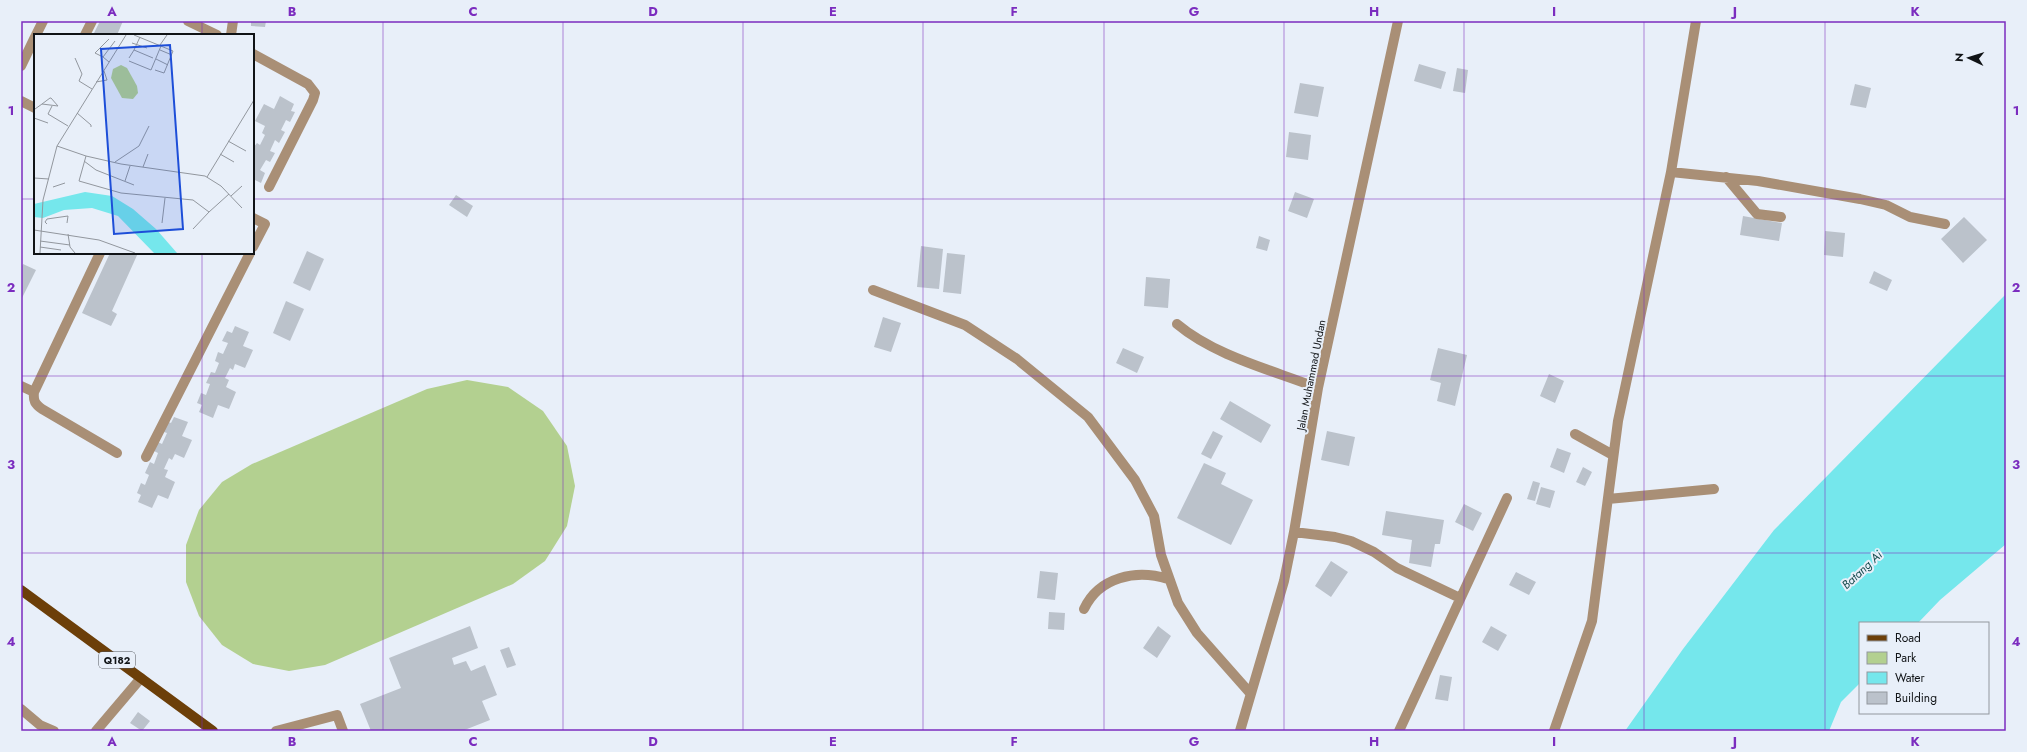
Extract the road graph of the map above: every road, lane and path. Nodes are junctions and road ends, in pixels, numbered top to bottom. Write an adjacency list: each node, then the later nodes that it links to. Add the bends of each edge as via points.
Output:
1 (43, 21): 7 (street)
2 (92, 21): 8 (street)
3 (188, 21): 9 (street)
4 (233, 21): 10 (street)
5 (1398, 21): 28 (street, Jalan Muhammad Undan)
6 (1696, 21): 16 (street)
7 (36, 34)
8 (86, 34)
9 (215, 34)
10 (231, 34)
11 (34, 38): 13 (street)
12 (254, 55): 18 (street, via 308,84 315,93)
13 (21, 66)
14 (21, 101): 15 (street)
15 (34, 108)
16 (1671, 172): 17 (street); 32 (street)
17 (1726, 177): 19 (street, via 1757,214); 21 (street, via 1860,199 1886,205 1910,217)
18 (269, 187)
19 (1781, 217)
20 (254, 218): 22 (street, via 265,224)
21 (1945, 224)
22 (254, 245)
23 (100, 254): 29 (street)
24 (249, 254): 33 (street)
25 (873, 290): 38 (street, via 965,325 1017,359 1088,417 1135,480 1154,516)
26 (1177, 324): 28 (street, via 1186,332 1219,350)
27 (21, 386): 29 (street)
28 (1318, 388): 37 (street, Jalan Muhammad Undan)
29 (34, 392): 31 (street, via 36,406)
30 (1575, 434): 32 (street)
31 (117, 452)
32 (1613, 455): 36 (street)
33 (146, 457)
34 (1714, 489): 36 (street)
35 (1507, 498): 40 (street)
36 (1608, 499): 52 (street, via 1592,621)
37 (1294, 532): 40 (street, via 1351,541 1374,552 1397,568); 43 (street, Jalan Muhammad Undan, via 1271,629)
38 (1168, 579): 41 (street, via 1144,575 1117,579 1096,591); 43 (street, via 1178,603 1198,633)
39 (21, 590): 42 (main road, Q182)
40 (1460, 598): 51 (street)
41 (1084, 609)
42 (141, 678): 46 (street); 47 (main road, Q182)
43 (1250, 693): 50 (street, Jalan Muhammad Undan)
44 (21, 709): 45 (street, via 40,725)
45 (54, 731)
46 (96, 731)
47 (213, 731)
48 (276, 731): 49 (street, via 337,715)
49 (343, 731)
50 (1240, 731)
51 (1399, 731)
52 (1554, 731)

